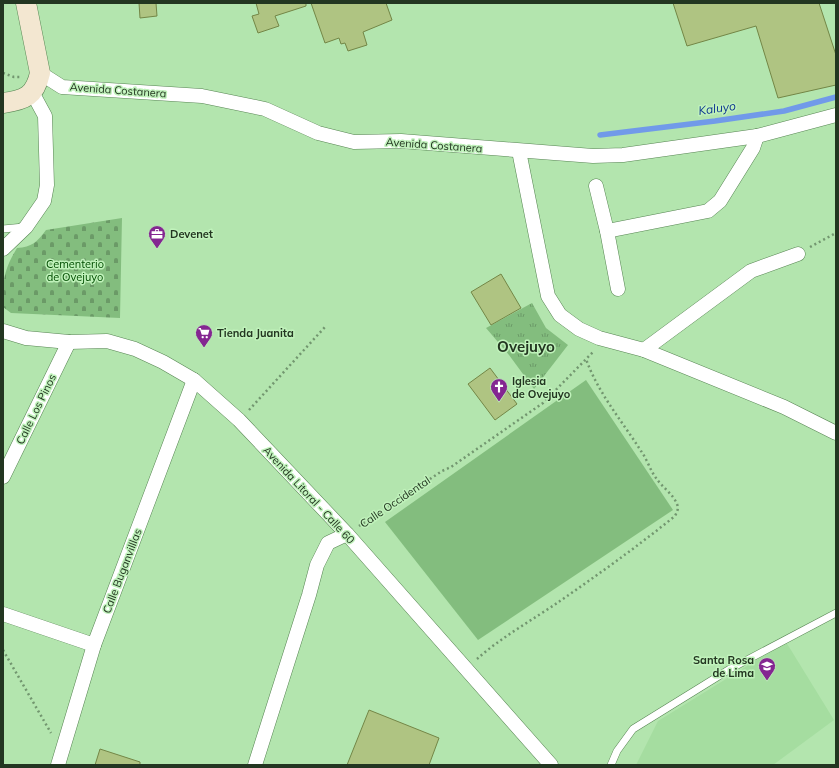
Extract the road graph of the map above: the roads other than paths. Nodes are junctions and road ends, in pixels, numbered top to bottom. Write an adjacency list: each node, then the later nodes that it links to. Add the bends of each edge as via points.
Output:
1 (26, 3): 2 (main road)
2 (40, 73): 3 (main road); 7 (street, Avenida Costanera, via 62,87 202,96 264,109 318,133 354,142 401,142)
3 (32, 92): 4 (main road, via 23,99); 9 (street, via 45,116 47,185 44,201)
4 (3, 103)
5 (836, 115): 6 (street, Avenida Costanera)
6 (757, 136): 7 (street, Avenida Costanera, via 623,155 593,156); 11 (street, via 753,148 720,201 708,211)
7 (519, 151): 17 (street, via 548,296 560,315 579,329 599,338)
8 (596, 186): 11 (street)
9 (26, 227): 10 (lane); 12 (street)
10 (3, 229)
11 (607, 231): 14 (street)
12 (3, 249)
13 (798, 254): 17 (street, via 751,271)
14 (618, 289)
15 (3, 331): 16 (street, Avenida Litoral - Calle 60, via 26,338)
16 (69, 342): 18 (street, Avenida Litoral - Calle 60, via 107,341 135,349); 20 (street, Calle Los Pinos)
17 (644, 350): 19 (street, via 784,407)
18 (194, 380): 21 (street, Avenida Litoral - Calle 60, via 239,420); 24 (street, Calle Buganvilllas)
19 (836, 433)
20 (3, 477)
21 (346, 534): 26 (street, via 328,543 317,566); 27 (street, Avenida Litoral - Calle 60)
22 (836, 613): 28 (lane, via 730,669 633,729)
23 (3, 614): 24 (street)
24 (94, 644): 25 (street, Calle Buganvilllas)
25 (60, 759)
26 (255, 765)
27 (552, 765)
28 (611, 765)

